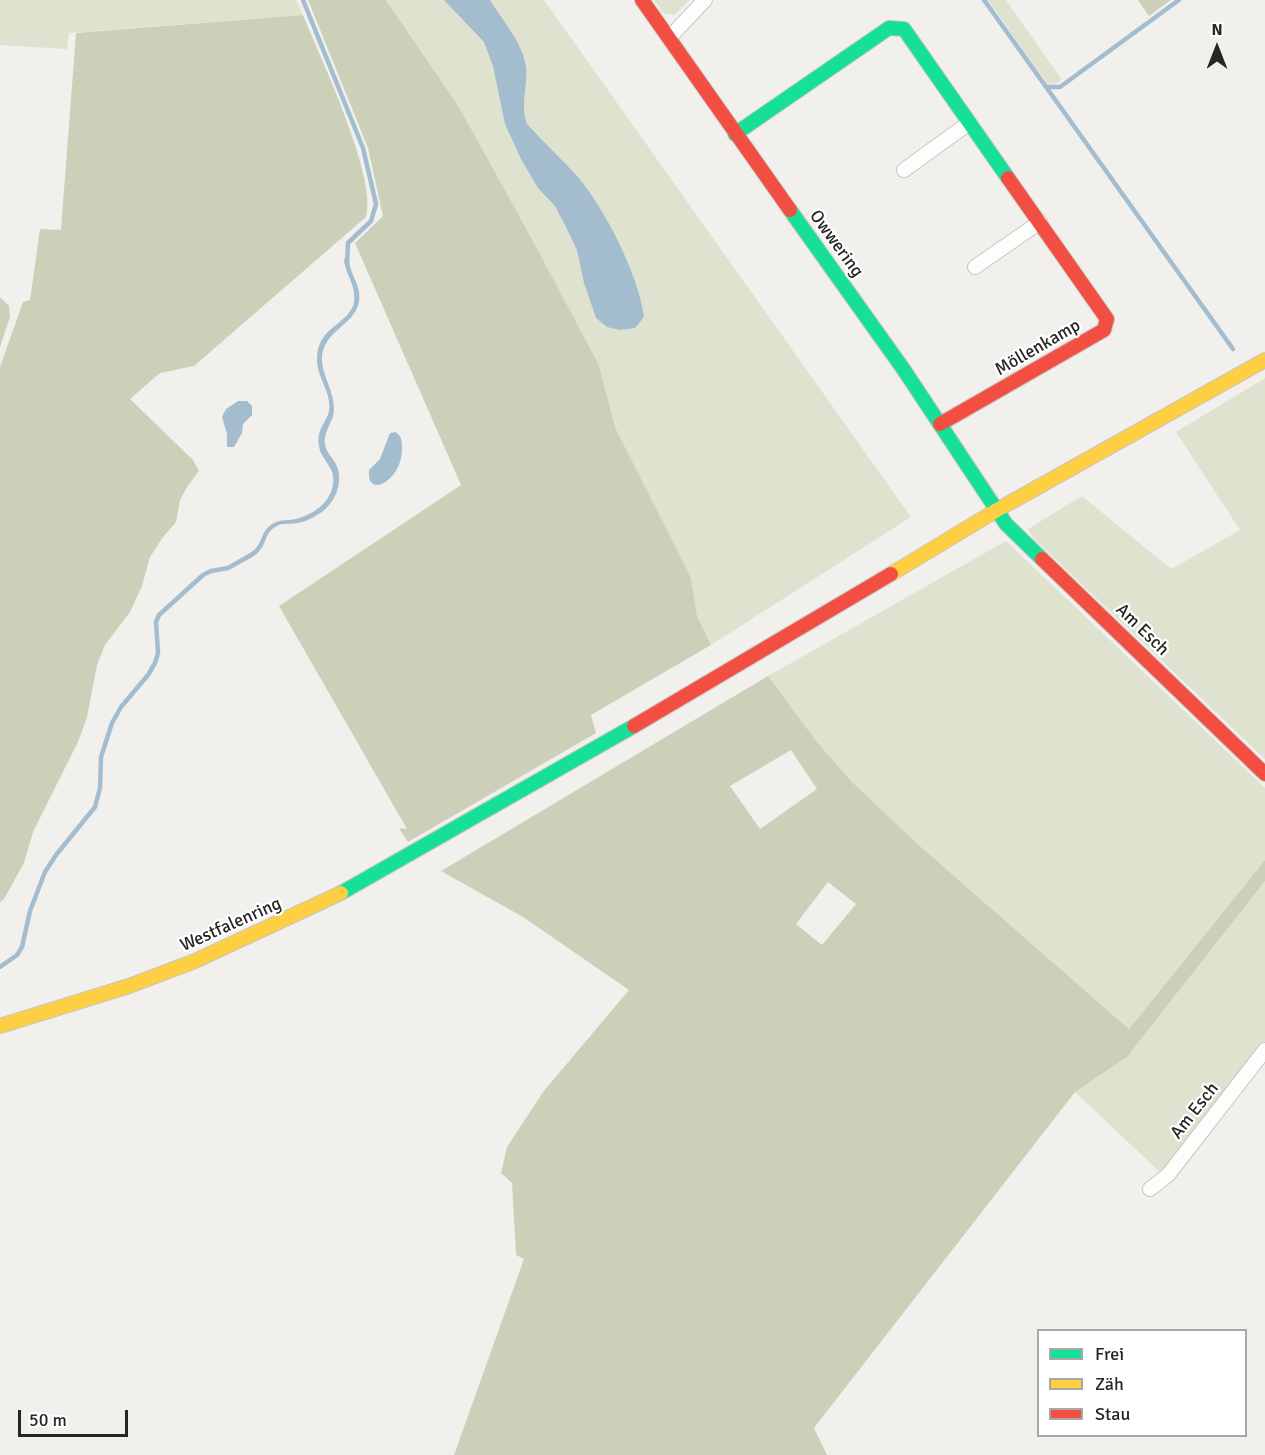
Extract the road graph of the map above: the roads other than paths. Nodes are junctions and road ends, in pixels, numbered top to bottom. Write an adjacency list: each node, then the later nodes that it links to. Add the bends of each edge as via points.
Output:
1 (642, 0): 3 (street, Owwering)
2 (705, 0): 3 (street)
3 (669, 38): 5 (street, Owwering)
4 (969, 123): 5 (street, Möllenkamp, via 904,29 889,28); 6 (street); 7 (street, Möllenkamp)
5 (735, 134): 10 (street, Owwering)
6 (904, 170)
7 (1040, 222): 8 (street); 10 (street, Möllenkamp, via 1107,319 1104,330)
8 (975, 267)
9 (1265, 360): 11 (street, Westfalenring)
10 (940, 424): 11 (street, Owwering)
11 (997, 510): 12 (street, Am Esch, via 1005,524); 13 (street, Westfalenring, via 731,670 375,875 195,961)
12 (1265, 774)
13 (0, 1026)
14 (1265, 1050): 15 (street, Am Esch, via 1168,1175)
15 (1150, 1189)

